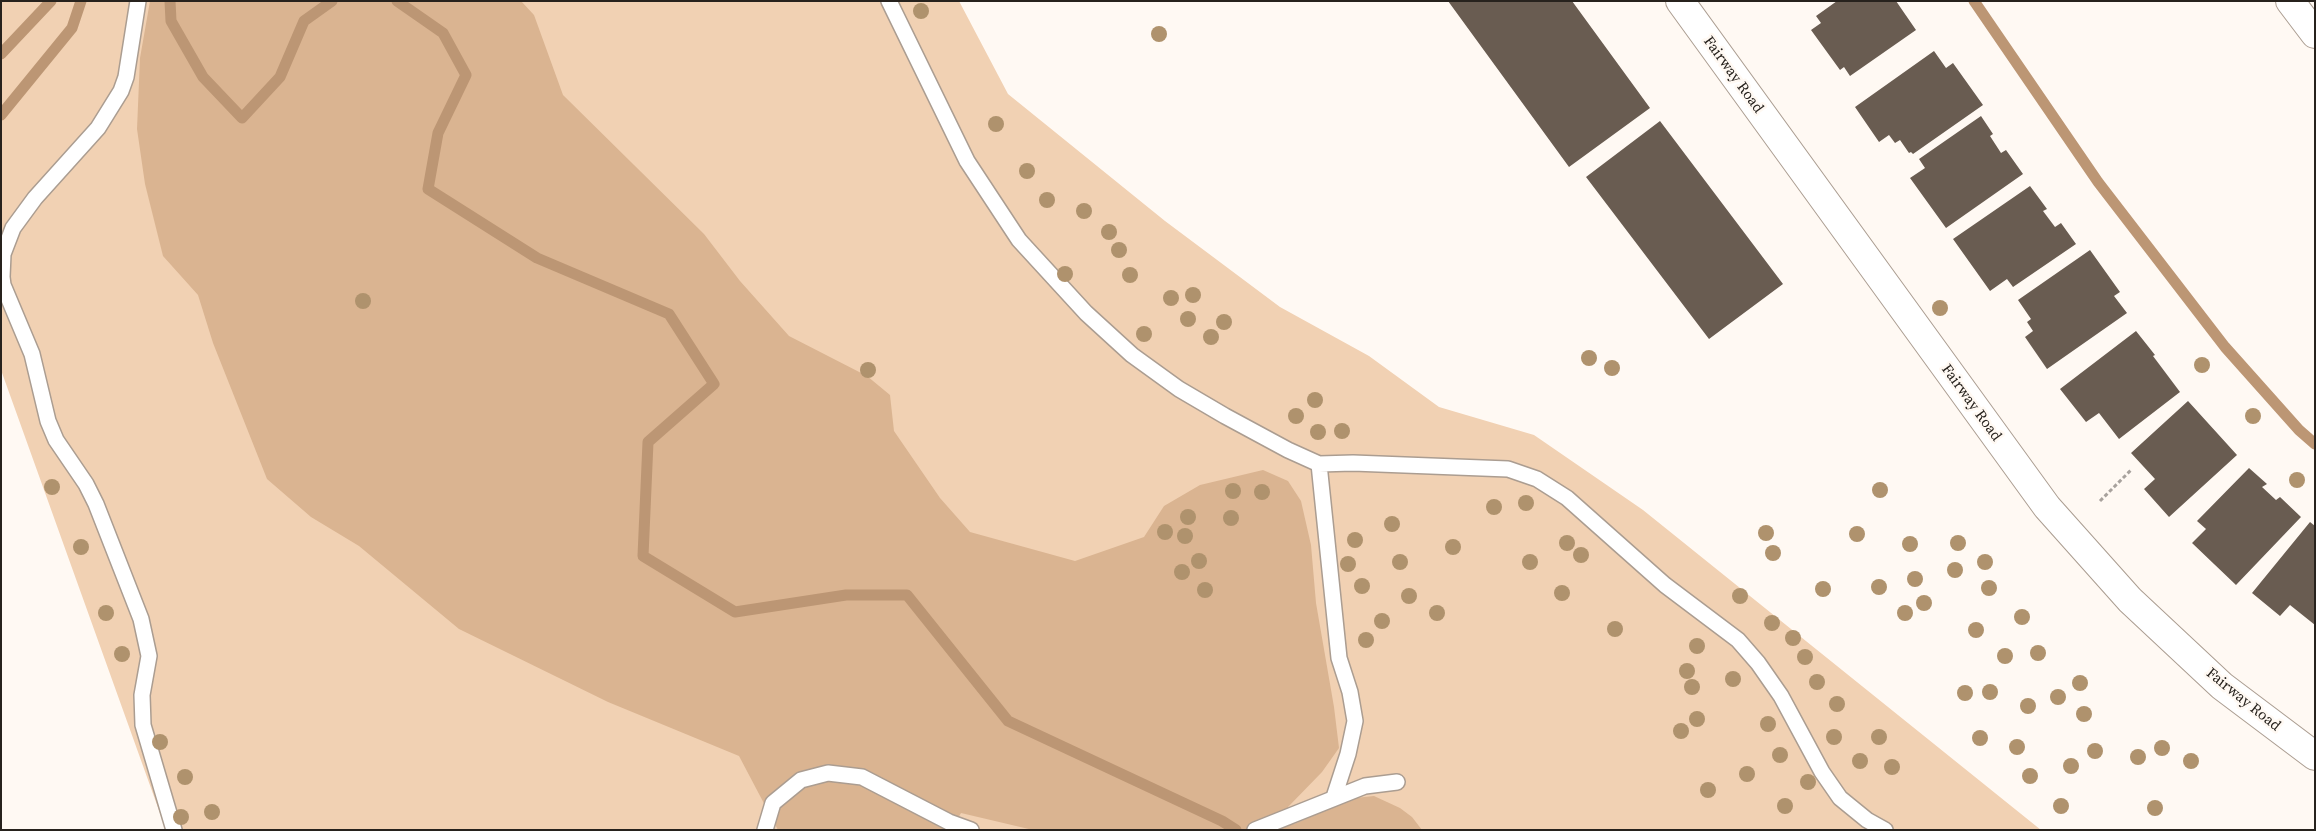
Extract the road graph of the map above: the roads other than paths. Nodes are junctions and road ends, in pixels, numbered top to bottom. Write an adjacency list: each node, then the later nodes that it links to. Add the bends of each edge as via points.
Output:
1 (138, 1): 10 (lane, via 121,91 98,128 35,198 13,228 3,254 2,277 32,354 48,421 56,440 96,504 143,626 149,656 142,695 142,726)
2 (889, 1): 6 (lane, via 967,161 1019,240 1052,279 1140,361 1225,416)
3 (1680, 1): 7 (street, Fairway Road, via 2046,507 2130,600 2222,686)
4 (2290, 1): 5 (street)
5 (2315, 34)
6 (1319, 464): 9 (lane, via 1339,658 1355,720); 14 (lane, via 1508,469 1537,479 1567,498 1665,585 1738,640 1781,696 1822,772 1840,798)
7 (2315, 756)
8 (1397, 782): 9 (lane, via 1365,786)
9 (1334, 797): 13 (lane)
10 (174, 830)
11 (765, 830): 12 (lane, via 773,803 801,780 828,773 862,777)
12 (971, 830)
13 (1255, 830)
14 (1885, 830)

